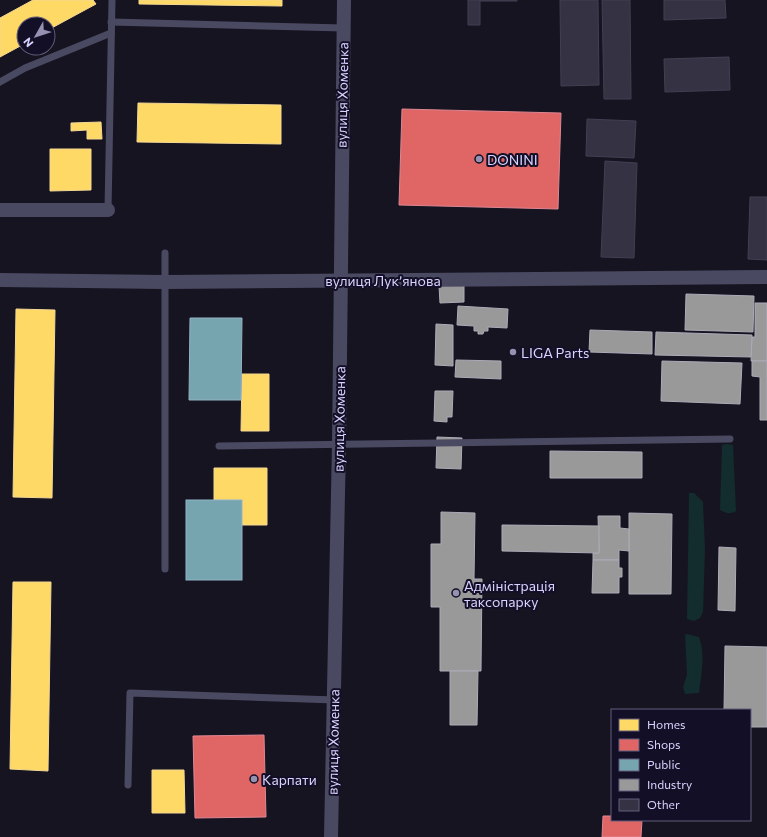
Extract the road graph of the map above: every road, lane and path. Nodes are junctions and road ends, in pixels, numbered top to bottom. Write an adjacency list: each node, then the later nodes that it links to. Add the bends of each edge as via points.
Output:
1 (112, 0): 3 (lane)
2 (344, 0): 4 (street, вулиця Хоменка)
3 (111, 22): 4 (lane); 5 (lane)
4 (343, 28): 12 (street, вулиця Хоменка)
5 (110, 33): 6 (lane, via 25,68); 8 (lane)
6 (0, 82)
7 (0, 210): 8 (street)
8 (108, 210)
9 (165, 253): 13 (lane)
10 (767, 277): 12 (street, вулиця Лукʼянова)
11 (0, 280): 13 (street, вулиця Лукʼянова)
12 (340, 280): 13 (street, вулиця Лукʼянова); 15 (street, вулиця Хоменка)
13 (165, 282): 17 (lane)
14 (730, 439): 15 (lane)
15 (339, 444): 16 (lane); 18 (street, вулиця Хоменка)
16 (219, 446)
17 (165, 570)
18 (335, 700): 19 (lane, via 130,693); 20 (street, вулиця Хоменка)
19 (128, 784)
20 (331, 837)

